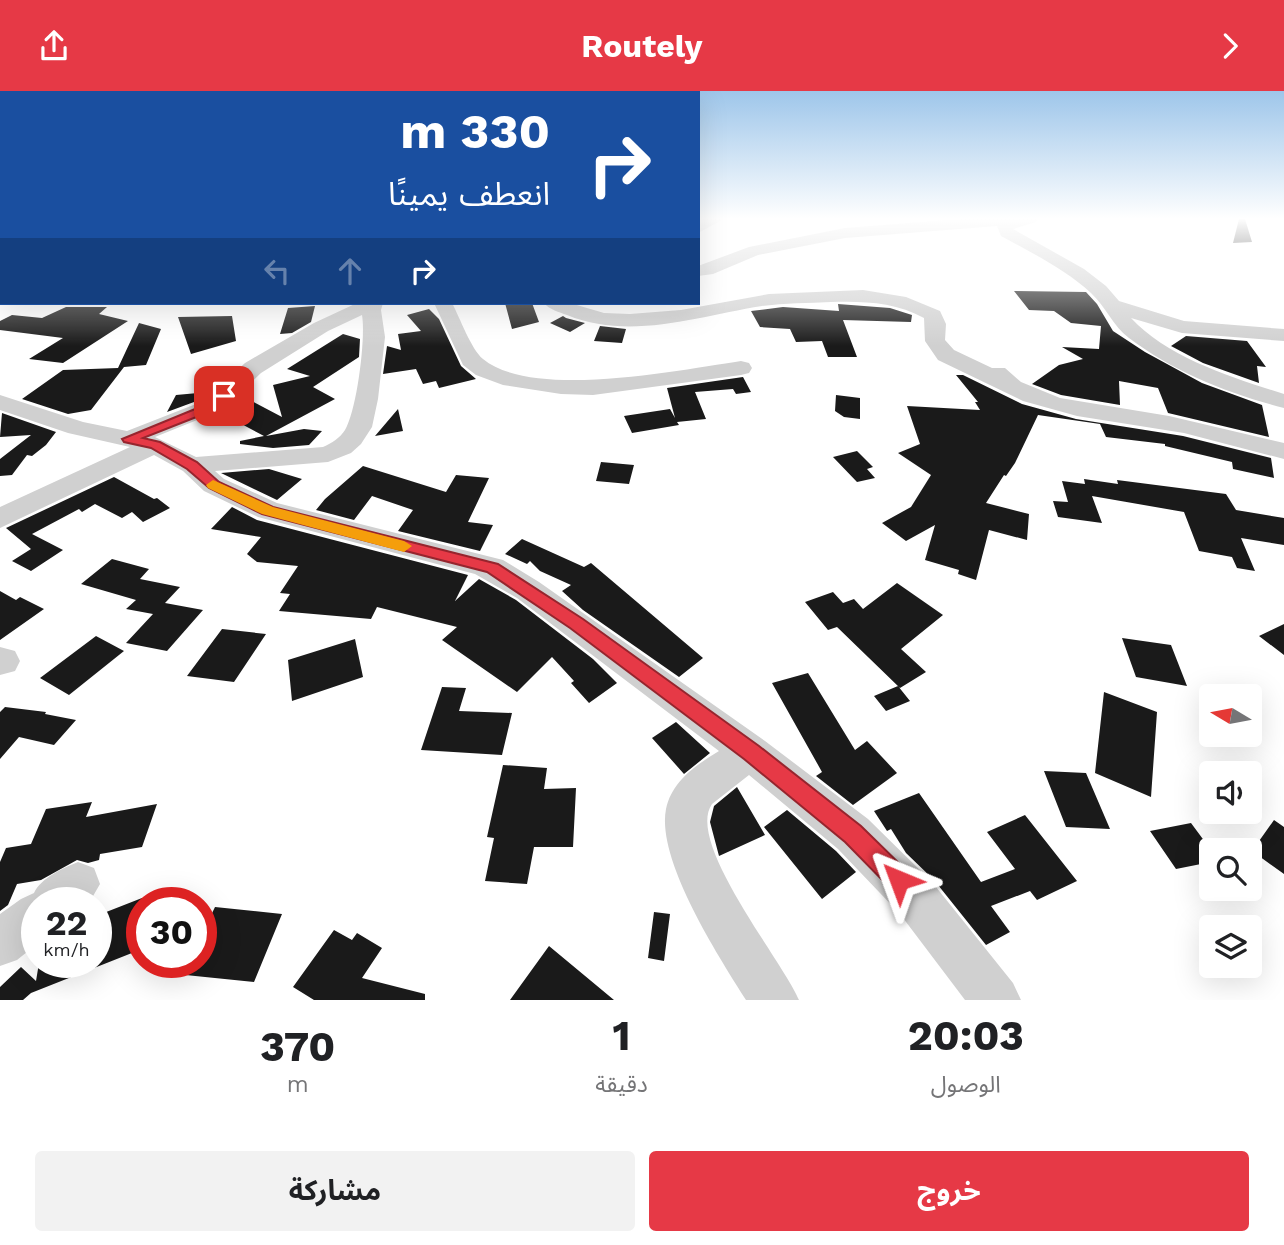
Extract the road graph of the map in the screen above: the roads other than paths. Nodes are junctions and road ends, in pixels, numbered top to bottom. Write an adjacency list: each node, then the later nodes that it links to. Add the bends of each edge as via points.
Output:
1 (725, 261): 3 (street)
2 (1056, 261): 8 (street, via 1083,277)
3 (700, 270)
4 (369, 305): 15 (street, via 253,368 224,396)
5 (372, 305): 17 (street, via 376,332 366,407 345,447 328,454)
6 (444, 305): 11 (street, via 471,360 503,378 593,388)
7 (560, 305): 12 (street, via 590,316 637,322 771,299 848,296 894,301 933,315 935,341 946,355)
8 (1114, 306): 9 (street, via 1182,327); 13 (street, via 1122,322 1161,350 1228,382)
9 (1284, 335)
10 (985, 359): 12 (street)
11 (741, 368)
12 (1012, 385): 16 (street, via 1041,400 1171,423)
13 (1284, 401)
14 (0, 402): 15 (street, via 64,425)
15 (142, 442): 17 (street); 18 (street)
16 (1284, 451)
17 (192, 465): 19 (street, via 214,485 268,510 492,568)
18 (0, 518)
19 (751, 753): 22 (street, via 706,781 687,808 689,848 702,880); 23 (street, via 882,862 932,917)
20 (21, 927): 21 (street)
21 (0, 943)
22 (774, 1000)
23 (996, 1000)

